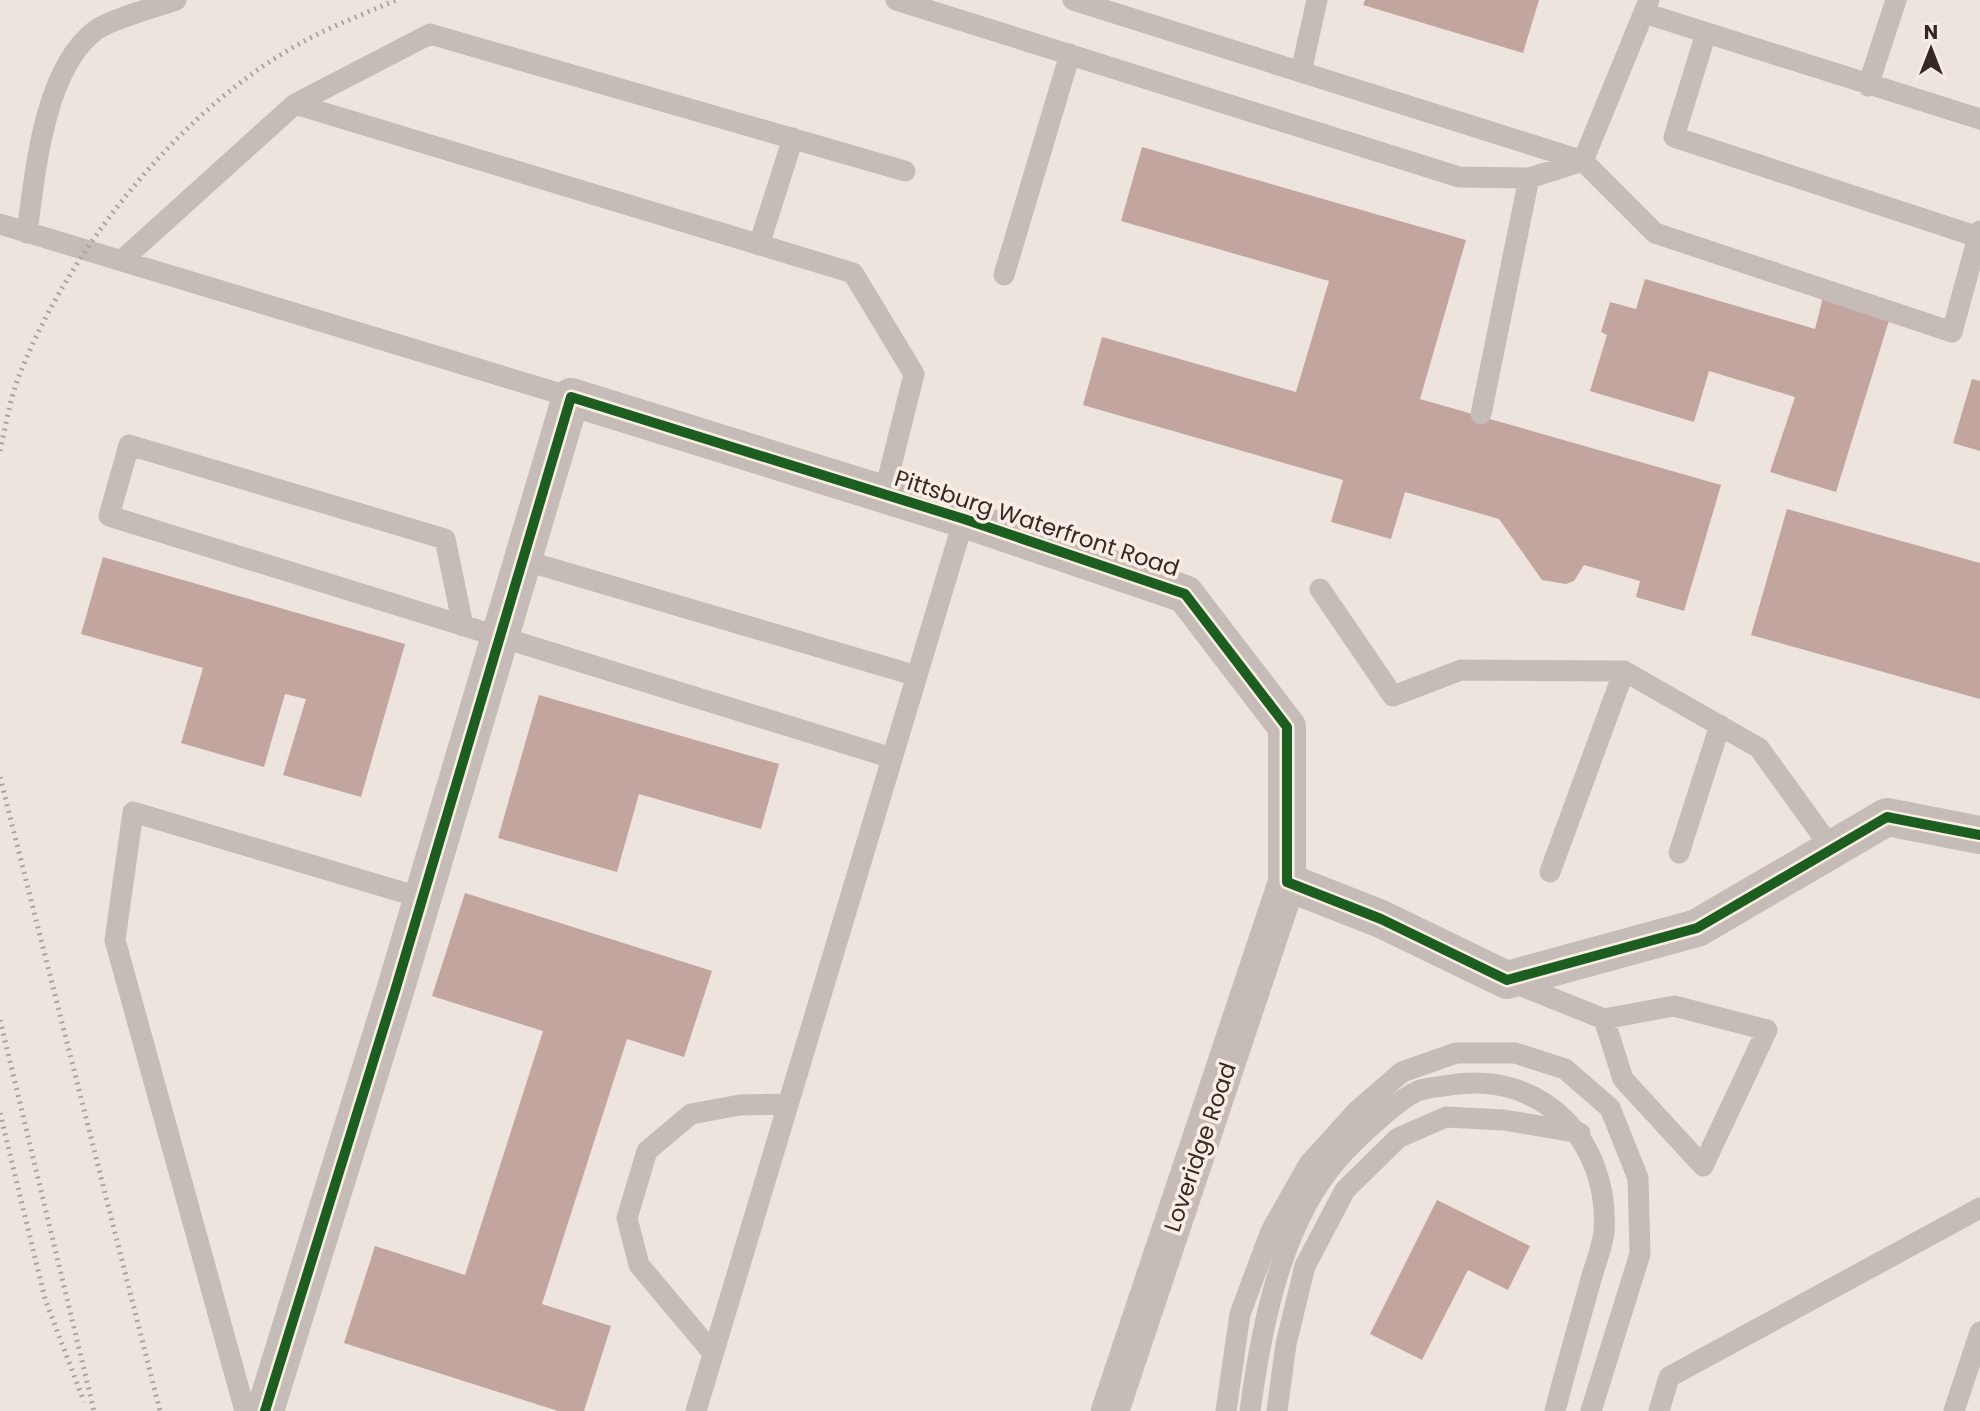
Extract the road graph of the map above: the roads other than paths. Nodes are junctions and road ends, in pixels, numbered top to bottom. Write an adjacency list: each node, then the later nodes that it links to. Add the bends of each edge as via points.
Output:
1 (176, 0): 18 (lane, via 97,29 69,58 40,138)
2 (896, 0): 8 (lane)
3 (1073, 0): 9 (lane)
4 (1317, 0): 9 (lane)
5 (1896, 0): 10 (lane)
6 (1647, 6): 7 (lane); 14 (lane)
7 (1706, 33): 10 (lane); 19 (lane, via 1674,137)
8 (1070, 54): 16 (lane, via 1459,177); 22 (lane)
9 (1301, 72): 14 (lane)
10 (1868, 86): 12 (lane)
11 (295, 104): 13 (lane, via 430,34); 20 (lane); 21 (lane)
12 (1980, 119)
13 (793, 138): 15 (lane); 20 (lane)
14 (1583, 161): 16 (lane); 19 (lane, via 1655,233 1952,332)
15 (905, 171)
16 (1529, 178): 24 (lane)
17 (0, 224): 18 (lane)
18 (27, 233): 21 (lane)
19 (1979, 234)
20 (760, 245): 25 (lane, via 853,273 914,374)
21 (121, 261): 23 (lane)
22 (1003, 275)
23 (572, 397): 25 (street, Pittsburg Waterfront Road); 27 (street)
24 (1481, 414)
25 (884, 494): 26 (street, Pittsburg Waterfront Road)
26 (964, 519): 31 (lane); 38 (street, Pittsburg Waterfront Road, via 1185,594 1287,727)
27 (523, 560): 29 (street); 31 (lane)
28 (1320, 589): 30 (lane, via 1393,696 1461,670)
29 (481, 631): 29 (lane, via 445,539 129,445 108,516); 33 (lane); 39 (street)
30 (1625, 671): 32 (lane); 37 (lane)
31 (917, 676): 33 (lane)
32 (1720, 725): 35 (lane, via 1759,748); 36 (lane)
33 (892, 758): 42 (lane)
34 (1980, 835): 35 (street, via 1886,817)
35 (1832, 849): 40 (street, via 1697,928)
36 (1679, 853)
37 (1550, 872)
38 (1287, 882): 40 (street, via 1381,919); 50 (street, Loveridge Road)
39 (422, 898): 47 (lane, via 133,812 115,940); 48 (street)
40 (1507, 980): 41 (lane)
41 (1604, 1019): 41 (lane, via 1674,1006 1767,1030 1703,1167 1623,1079)
42 (788, 1104): 46 (lane); 46 (lane, via 740,1105 691,1114 648,1152 627,1218 639,1265)
43 (1580, 1133): 52 (lane, via 1552,1107 1508,1086 1467,1082 1418,1091 1381,1118 1337,1160 1306,1207 1278,1272 1258,1353); 53 (lane, via 1504,1120 1446,1117 1398,1138 1345,1191 1306,1266 1286,1344); 54 (lane, via 1598,1176 1604,1233)
44 (1980, 1208): 56 (lane, via 1669,1377)
45 (1980, 1332): 57 (lane)
46 (713, 1353): 49 (lane)
47 (245, 1411)
48 (265, 1411)
49 (696, 1411)
50 (1110, 1411)
51 (1226, 1411): 55 (lane, via 1240,1314 1271,1231 1309,1164 1357,1111 1402,1072 1456,1053 1515,1053 1565,1069 1610,1108 1638,1178 1640,1254)
52 (1250, 1411)
53 (1277, 1411)
54 (1555, 1411)
55 (1591, 1411)
56 (1659, 1411)
57 (1954, 1411)

